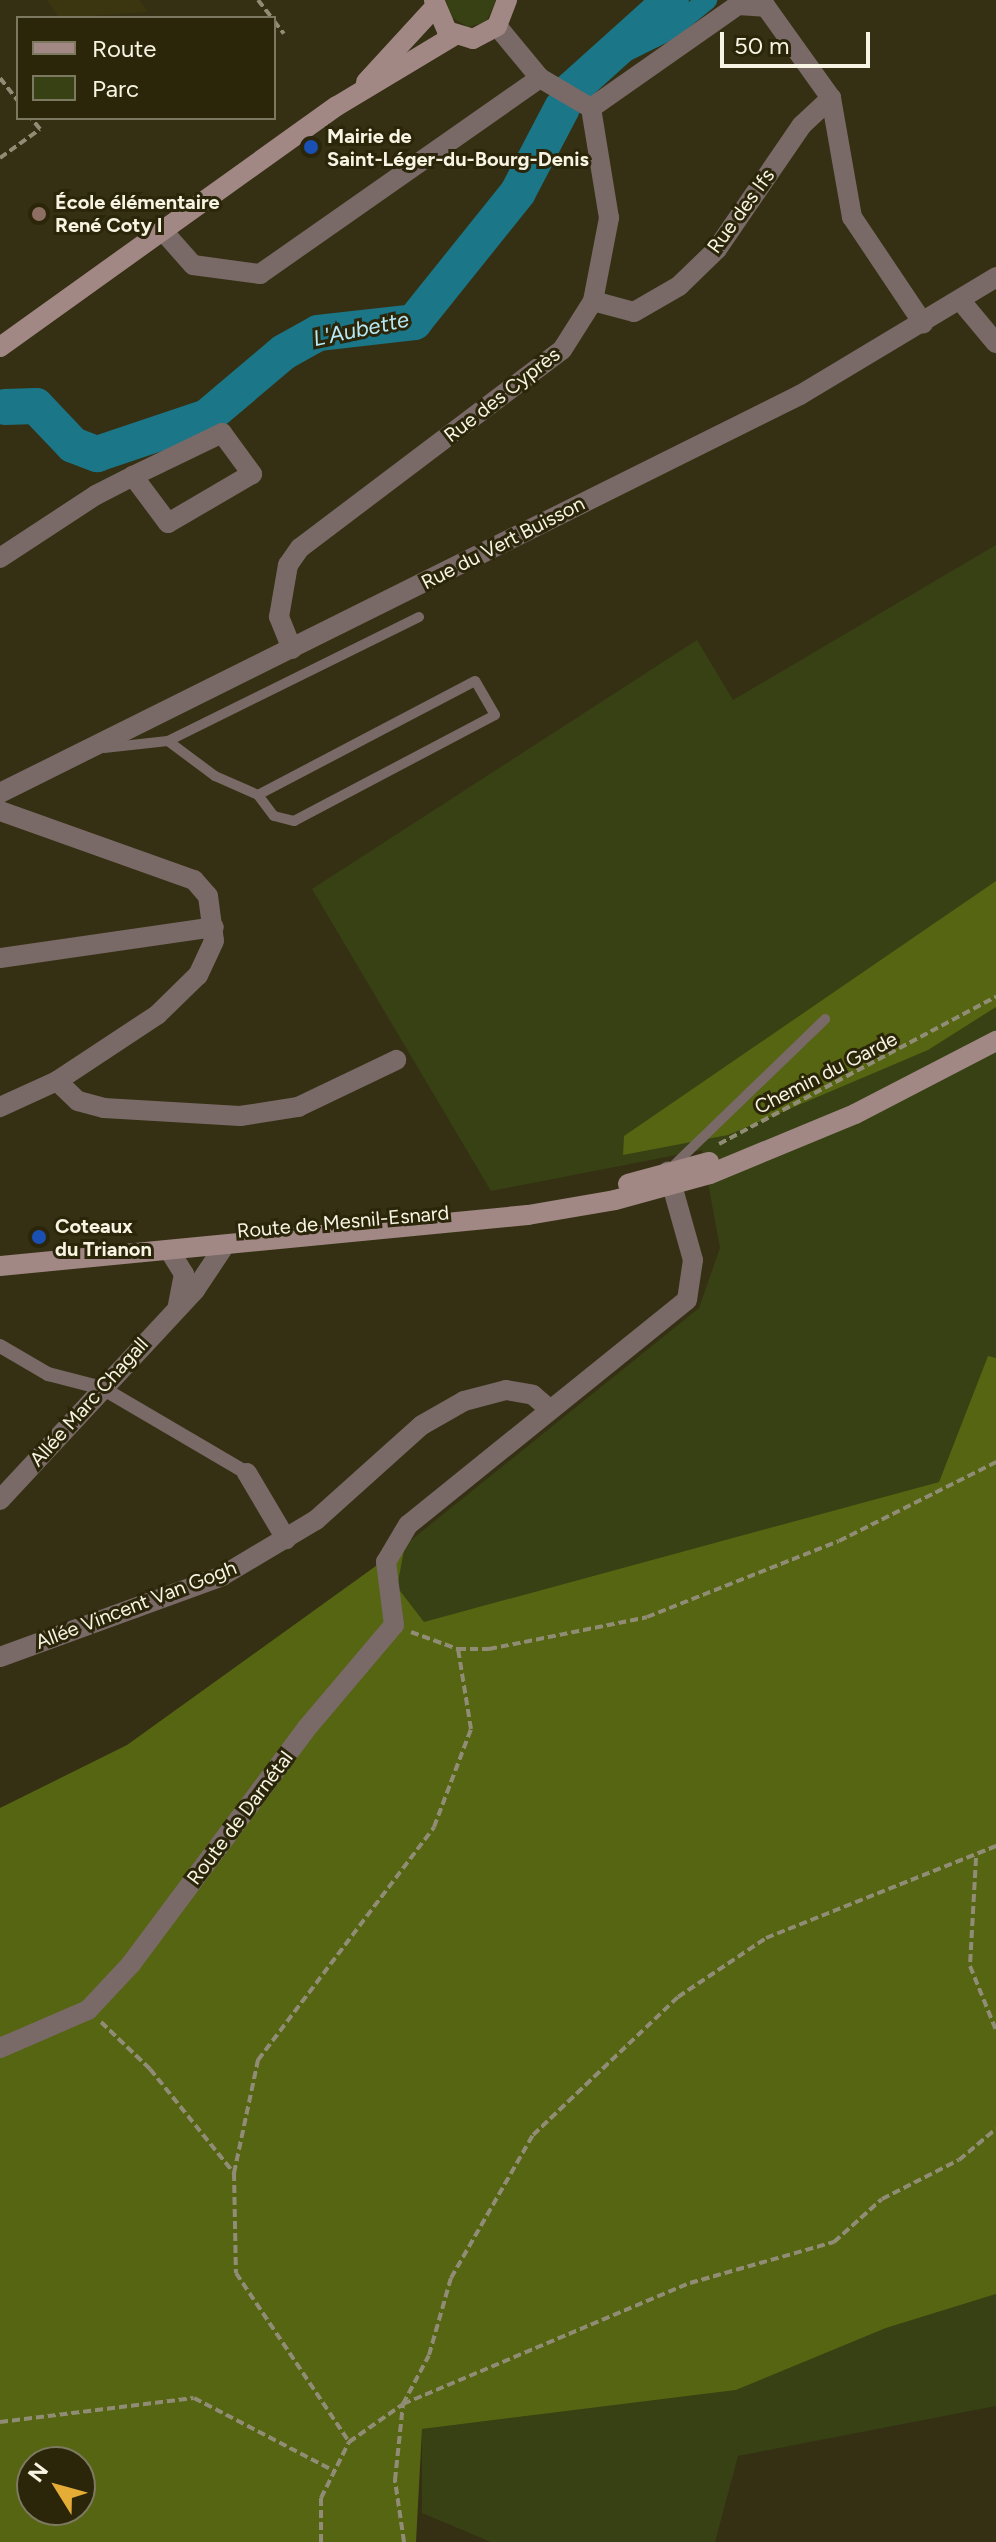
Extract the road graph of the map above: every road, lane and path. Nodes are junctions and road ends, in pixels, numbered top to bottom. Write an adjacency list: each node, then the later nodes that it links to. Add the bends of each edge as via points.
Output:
1 (258, 0): 5 (path)
2 (508, 2): 7 (main road)
3 (742, 2): 14 (street, via 766,7); 15 (street)
4 (434, 4): 9 (main road); 12 (main road)
5 (271, 16)
6 (276, 23): 8 (path)
7 (497, 26): 9 (main road, via 478,38); 11 (street)
8 (284, 34)
9 (455, 35): 12 (main road)
10 (0, 78): 13 (path)
11 (540, 78): 15 (street); 18 (street, via 260,274 193,265)
12 (355, 93): 18 (main road)
13 (16, 98)
14 (831, 98): 21 (street, Rue des Ifs, via 802,125 717,249 679,286 634,312); 22 (street, via 852,217)
15 (591, 108): 21 (street, Rue des Cyprès, via 609,218)
16 (33, 120): 17 (path, via 40,129)
17 (0, 158)
18 (163, 231): 24 (main road)
19 (996, 277): 20 (street, Rue du Vert Buisson)
20 (960, 300): 22 (street, Rue du Vert Buisson); 23 (street)
21 (593, 301): 28 (street, Rue des Cyprès, via 562,350 300,548 288,565 279,617)
22 (923, 323): 28 (street, Rue du Vert Buisson, via 800,395)
23 (996, 343)
24 (0, 347)
25 (133, 476): 25 (street, via 222,433 252,474 168,523); 26 (street)
26 (0, 558)
27 (419, 617): 29 (lane)
28 (292, 649): 30 (street, Rue du Vert Buisson)
29 (168, 741): 30 (lane); 32 (lane, via 215,776)
30 (86, 751): 31 (street, Rue du Vert Buisson)
31 (0, 793)
32 (258, 795): 32 (lane, via 274,816 294,821 495,715 475,681)
33 (0, 811): 34 (street, via 194,880 206,891)
34 (214, 927): 35 (street); 40 (street, via 211,954 191,983 127,1038)
35 (0, 958)
36 (996, 997): 42 (path, Chemin du Garde)
37 (825, 1019): 43 (lane)
38 (996, 1041): 43 (main road, via 855,1114)
39 (396, 1060): 40 (street, via 298,1107 240,1116 104,1108 78,1101)
40 (57, 1081): 41 (street)
41 (0, 1107)
42 (705, 1149)
43 (670, 1178): 44 (main road, Route de Mesnil-Esnard, via 528,1215); 46 (main road, Route de Mesnil-Esnard, via 528,1204); 51 (street, via 693,1260 687,1300)
44 (225, 1245): 45 (main road, Route de Mesnil-Esnard); 48 (street, Allée Marc Chagall)
45 (169, 1250): 47 (main road, Route de Mesnil-Esnard); 48 (street, via 184,1274)
46 (0, 1254)
47 (0, 1266)
48 (178, 1304): 50 (street, Allée Marc Chagall)
49 (0, 1346): 50 (street, via 48,1374)
50 (102, 1388): 53 (street); 54 (street, Allée Marc Chagall)
51 (547, 1407): 55 (street, Allée Vincent Van Gogh, via 533,1395 506,1390 464,1401 422,1425); 56 (street, via 400,1535 385,1573)
52 (996, 1462): 57 (path, via 839,1541 647,1617)
53 (247, 1473): 55 (street)
54 (0, 1500)
55 (286, 1539): 58 (street, Allée Vincent Van Gogh, via 222,1576)
56 (394, 1625): 57 (path); 61 (street, Route de Darnétal)
57 (458, 1649): 65 (path, via 471,1729 434,1827 258,2060)
58 (0, 1657)
59 (996, 1846): 60 (path)
60 (977, 1856): 62 (path, via 970,1966); 66 (path, via 766,1938 678,1997 533,2135 451,2278 429,2355)
61 (88, 2010): 63 (street, Route de Darnétal); 65 (path, via 150,2069)
62 (996, 2030)
63 (0, 2048)
64 (996, 2129): 66 (path, via 959,2160 882,2199 834,2242 690,2283)
65 (234, 2173): 68 (path, via 236,2273)
66 (403, 2404): 68 (path); 71 (path, via 395,2480)
67 (0, 2422): 69 (path, via 194,2398)
68 (349, 2442): 69 (path)
69 (334, 2471): 70 (path, via 321,2498)
70 (321, 2542)
71 (404, 2542)

